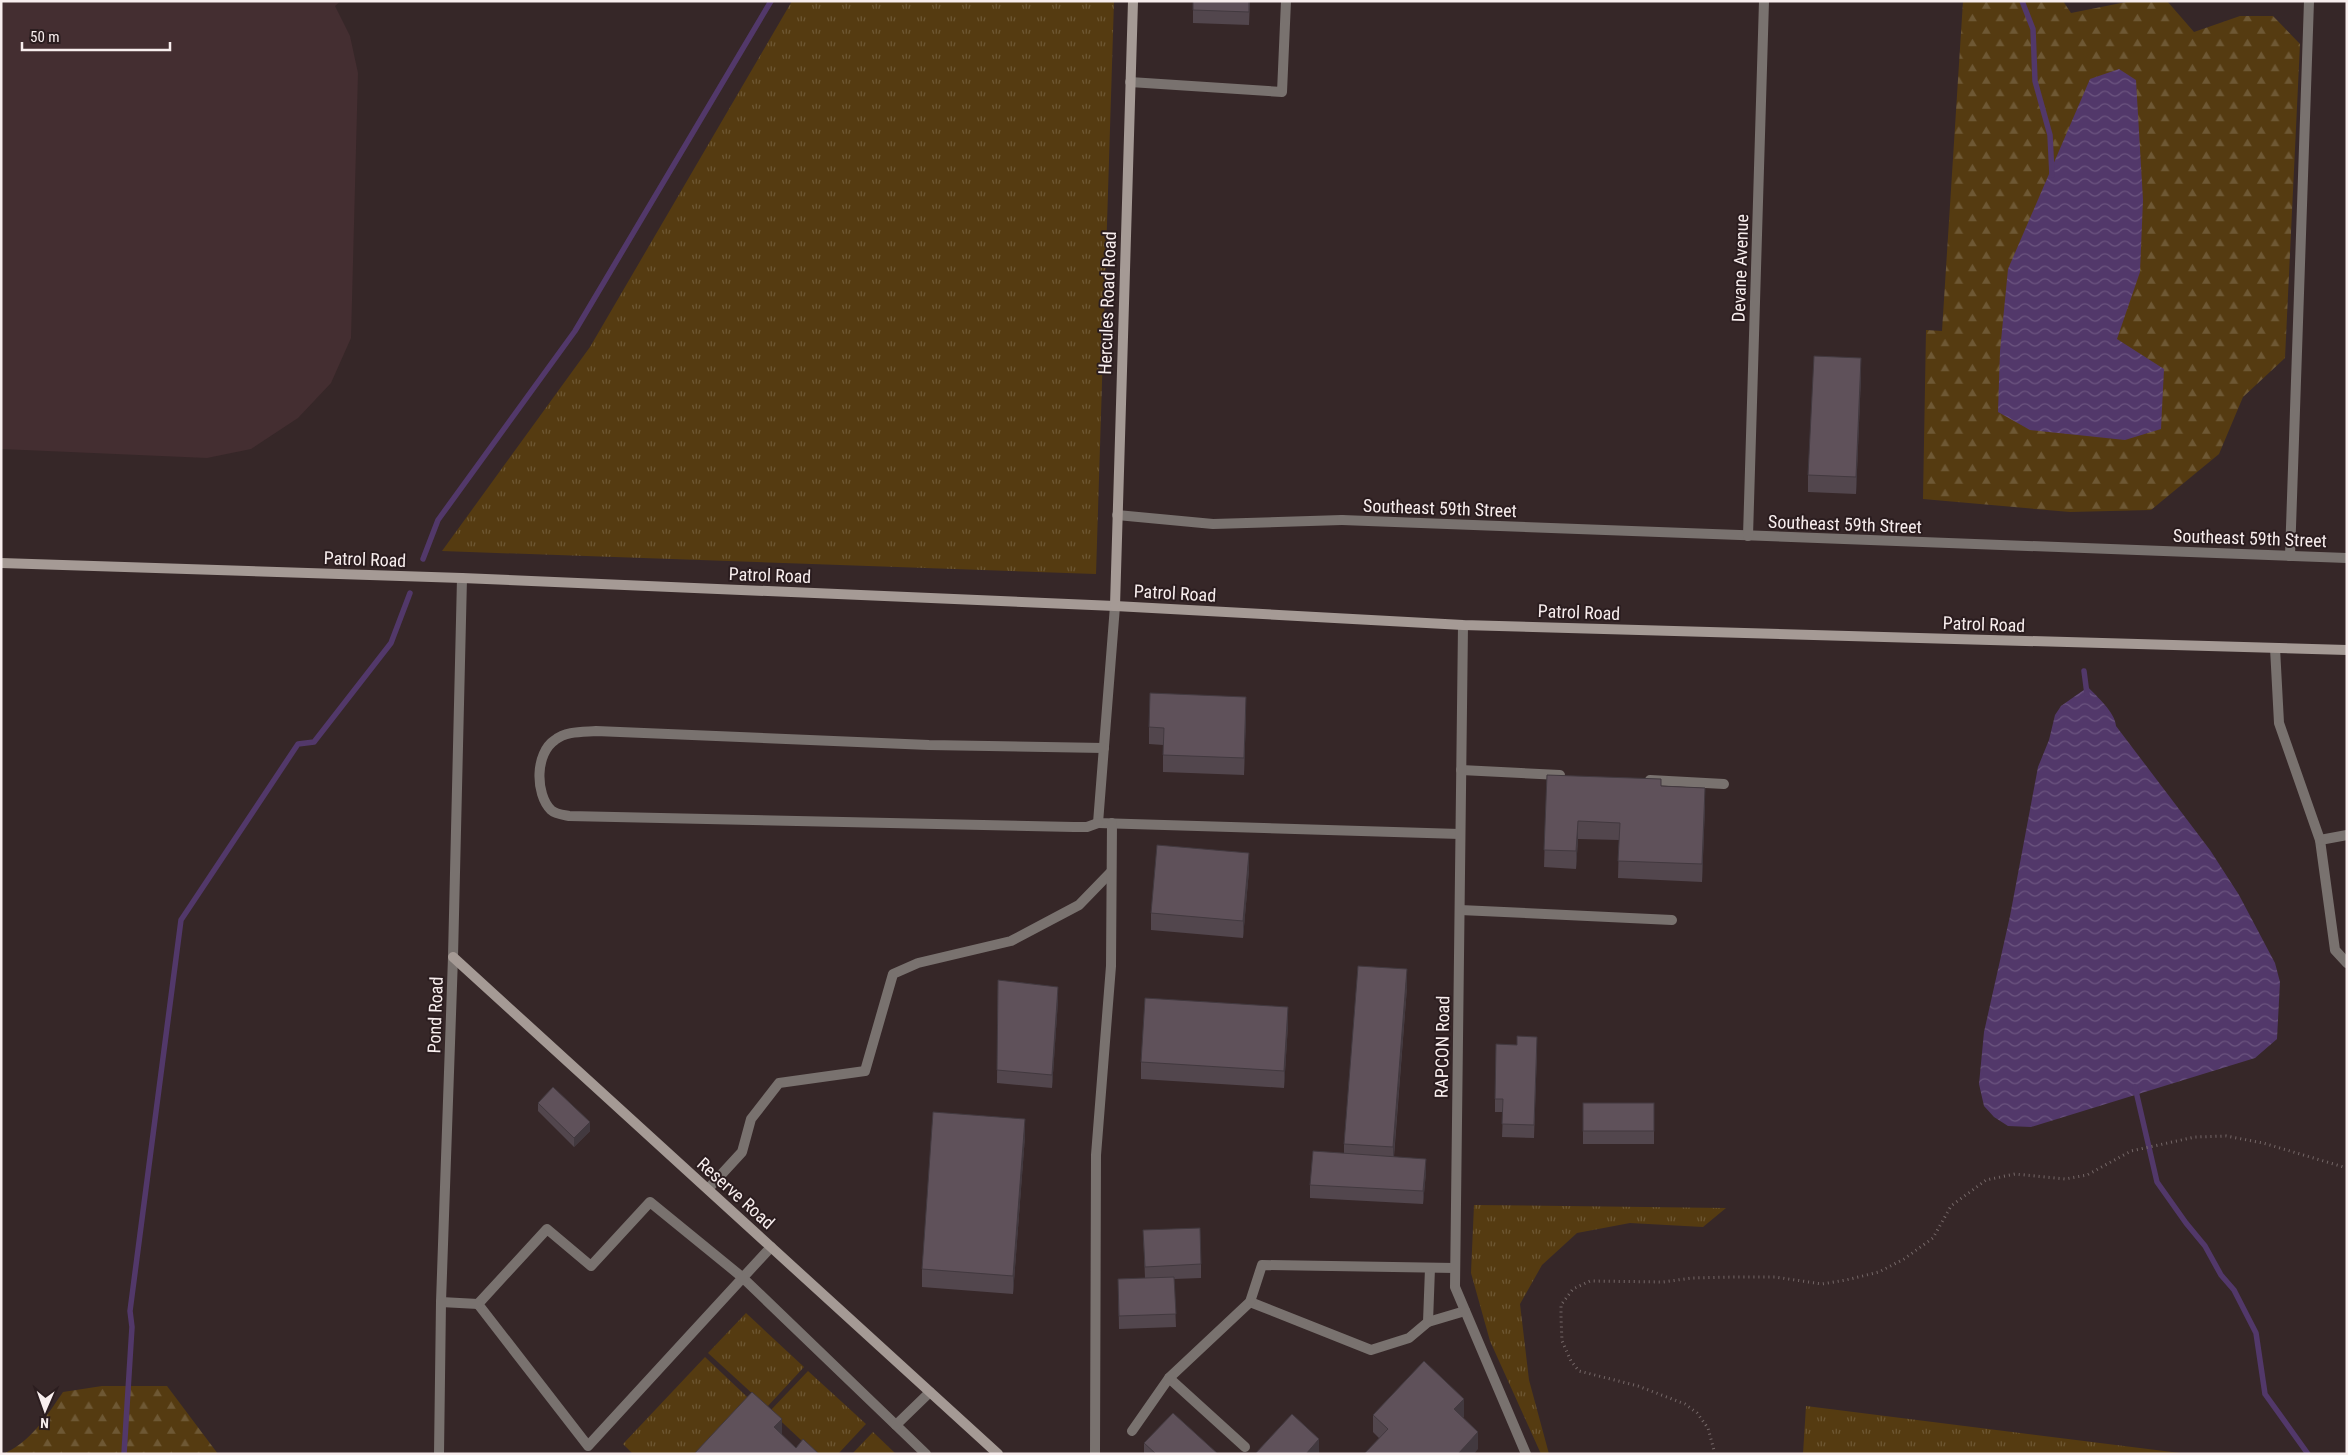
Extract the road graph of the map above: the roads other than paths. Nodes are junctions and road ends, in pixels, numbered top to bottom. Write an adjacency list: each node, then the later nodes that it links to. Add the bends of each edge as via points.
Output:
1 (1133, 1): 5 (street, Hercules Road Road)
2 (1286, 1): 5 (street, via 1282,92)
3 (1764, 1): 7 (street, Devane Avenue)
4 (2309, 1): 8 (street)
5 (1130, 82): 6 (street, Hercules Road Road)
6 (1118, 515): 7 (street, Southeast 59th Street, via 1213,524 1342,520); 12 (street, Hercules Road Road)
7 (1748, 536): 8 (street, Southeast 59th Street)
8 (2290, 556): 9 (street, Southeast 59th Street)
9 (2347, 558)
10 (1, 563): 11 (street, Patrol Road)
11 (462, 578): 12 (street, Patrol Road); 29 (street, Pond Road)
12 (1115, 606): 13 (street, Patrol Road); 16 (street)
13 (1463, 625): 14 (street, Patrol Road); 17 (street, RAPCON Road)
14 (2275, 648): 15 (street, Patrol Road); 25 (street, via 2279,723)
15 (2347, 650)
16 (1104, 748): 21 (street); 21 (street, via 596,731 567,734 555,739 543,756 540,768 543,800 552,812 569,816 1074,827 1087,827)
17 (1461, 770): 18 (street); 23 (street, RAPCON Road)
18 (1567, 776)
19 (1636, 779): 20 (street)
20 (1724, 784)
21 (1098, 822): 22 (street)
22 (1112, 823): 23 (street); 26 (street)
23 (1460, 834): 27 (street, RAPCON Road)
24 (2347, 835): 25 (street)
25 (2320, 840): 30 (street, via 2335,950)
26 (1111, 872): 31 (street, via 1079,905 1011,942 918,963 893,974 864,1072 779,1083 751,1119 742,1152); 49 (street, via 1111,966 1096,1156)
27 (1460, 910): 28 (street); 34 (street, RAPCON Road)
28 (1672, 920)
29 (453, 957): 31 (street, Reserve Road); 36 (street, Pond Road)
30 (2347, 963)
31 (708, 1189): 32 (street, Reserve Road)
32 (771, 1247): 35 (street); 42 (street, Reserve Road)
33 (1430, 1268): 34 (street); 37 (street, via 1262,1265); 40 (street)
34 (1455, 1268): 39 (street, RAPCON Road, via 1455,1287)
35 (742, 1277): 38 (street, via 650,1202 591,1266 547,1229); 38 (street, via 588,1446); 43 (street)
36 (441, 1302): 38 (street); 46 (street, Pond Road)
37 (1250, 1302): 40 (street, via 1371,1350 1409,1338); 41 (street)
38 (478, 1304)
39 (1465, 1311): 40 (street); 50 (street, RAPCON Road)
40 (1428, 1322)
41 (1169, 1378): 44 (street); 45 (street)
42 (930, 1392): 43 (street); 48 (street, Reserve Road)
43 (896, 1424): 47 (street)
44 (1132, 1432)
45 (1245, 1447)
46 (439, 1454)
47 (926, 1454)
48 (998, 1454)
49 (1095, 1454)
50 (1526, 1454)

